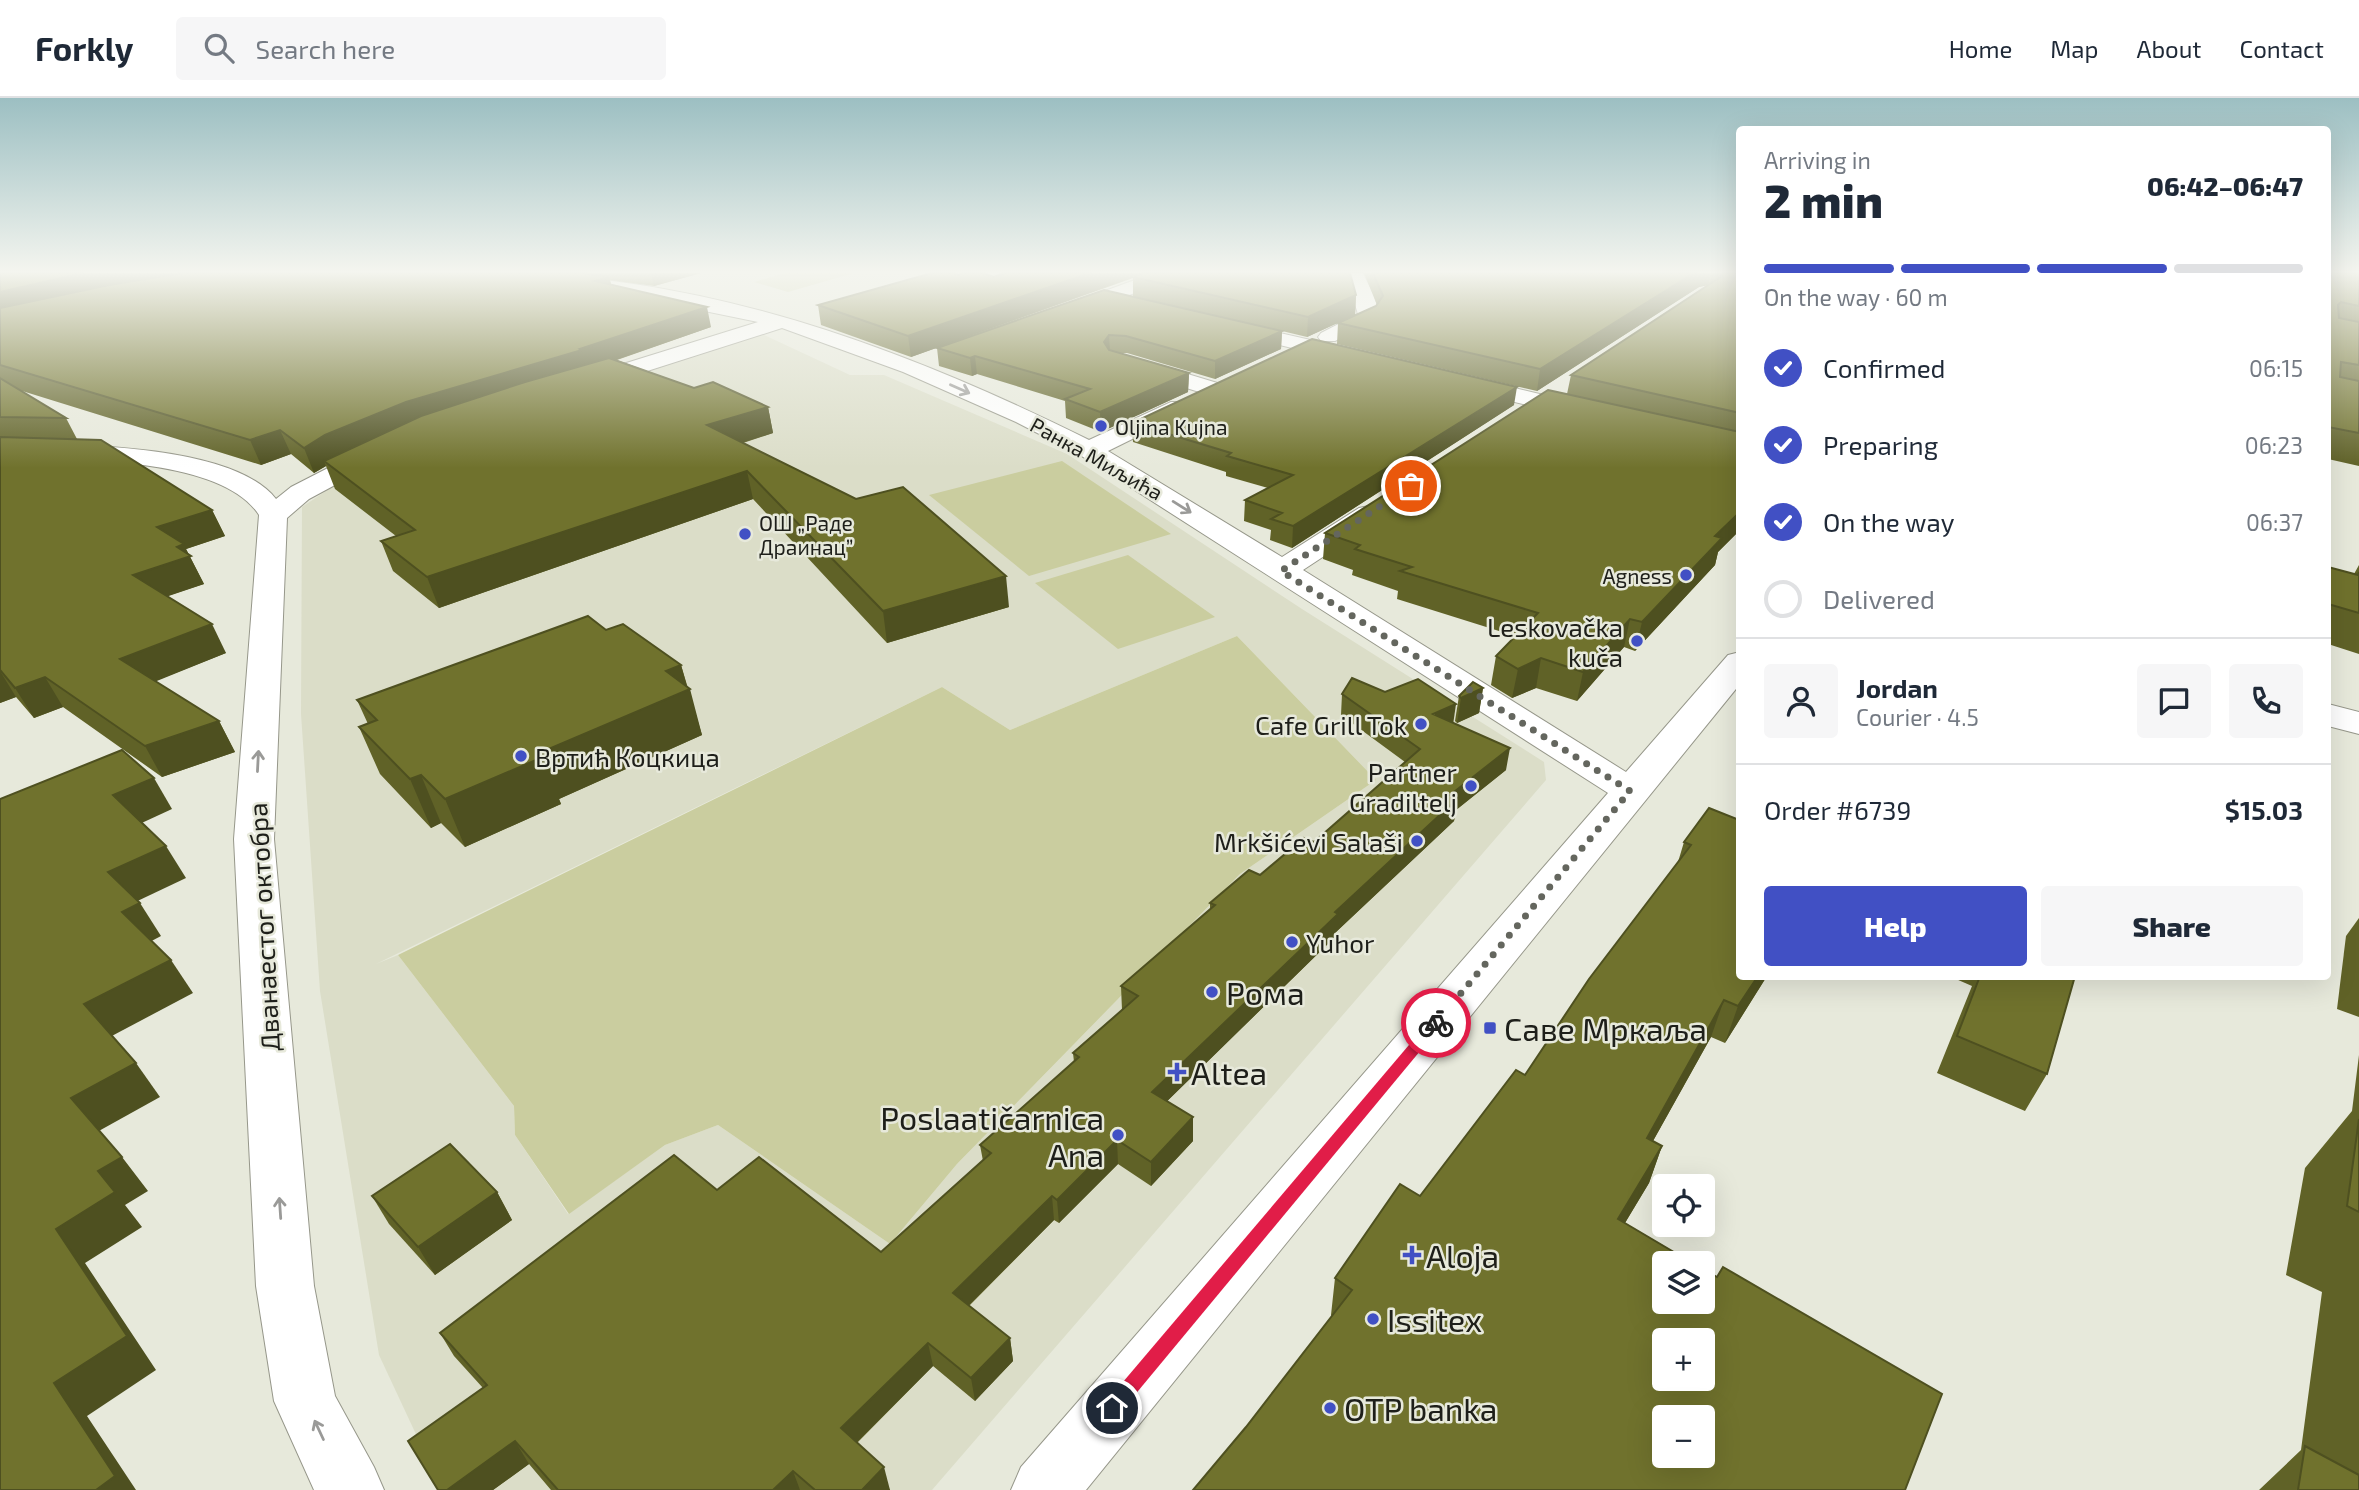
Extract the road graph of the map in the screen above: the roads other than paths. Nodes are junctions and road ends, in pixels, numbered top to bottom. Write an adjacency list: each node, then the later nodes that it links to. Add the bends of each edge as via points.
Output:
1 (728, 338): 11 (street)
2 (839, 338): 18 (street, Ранка Миљића, one-way to 18, via 924,363)
3 (1273, 338): 5 (street)
4 (1325, 338): 5 (street)
5 (1308, 346): 7 (street); 8 (street)
6 (1118, 360): 13 (street)
7 (1373, 362)
8 (1274, 363)
9 (1438, 377): 14 (street)
10 (1239, 379): 13 (street)
11 (570, 387)
12 (1563, 387): 14 (street)
13 (1216, 390): 18 (street)
14 (1541, 402): 15 (street); 16 (street)
15 (1519, 416)
16 (1607, 417)
17 (393, 445): 21 (street, via 300,494)
18 (1089, 450): 22 (street, Ранка Миљића, one-way to 22)
19 (0, 451): 21 (street, via 137,458 190,466 242,484 262,498)
20 (1394, 498): 22 (street)
21 (273, 515): 27 (street, Дванаестог октобра, one-way to 21, via 305,1401 285,1286 254,839)
22 (1281, 571): 26 (street, Ранка Миљића)
23 (1736, 667): 26 (street)
24 (2331, 716): 25 (street)
25 (2359, 723)
26 (1630, 791): 28 (street)
27 (351, 1490)
28 (1044, 1490)

